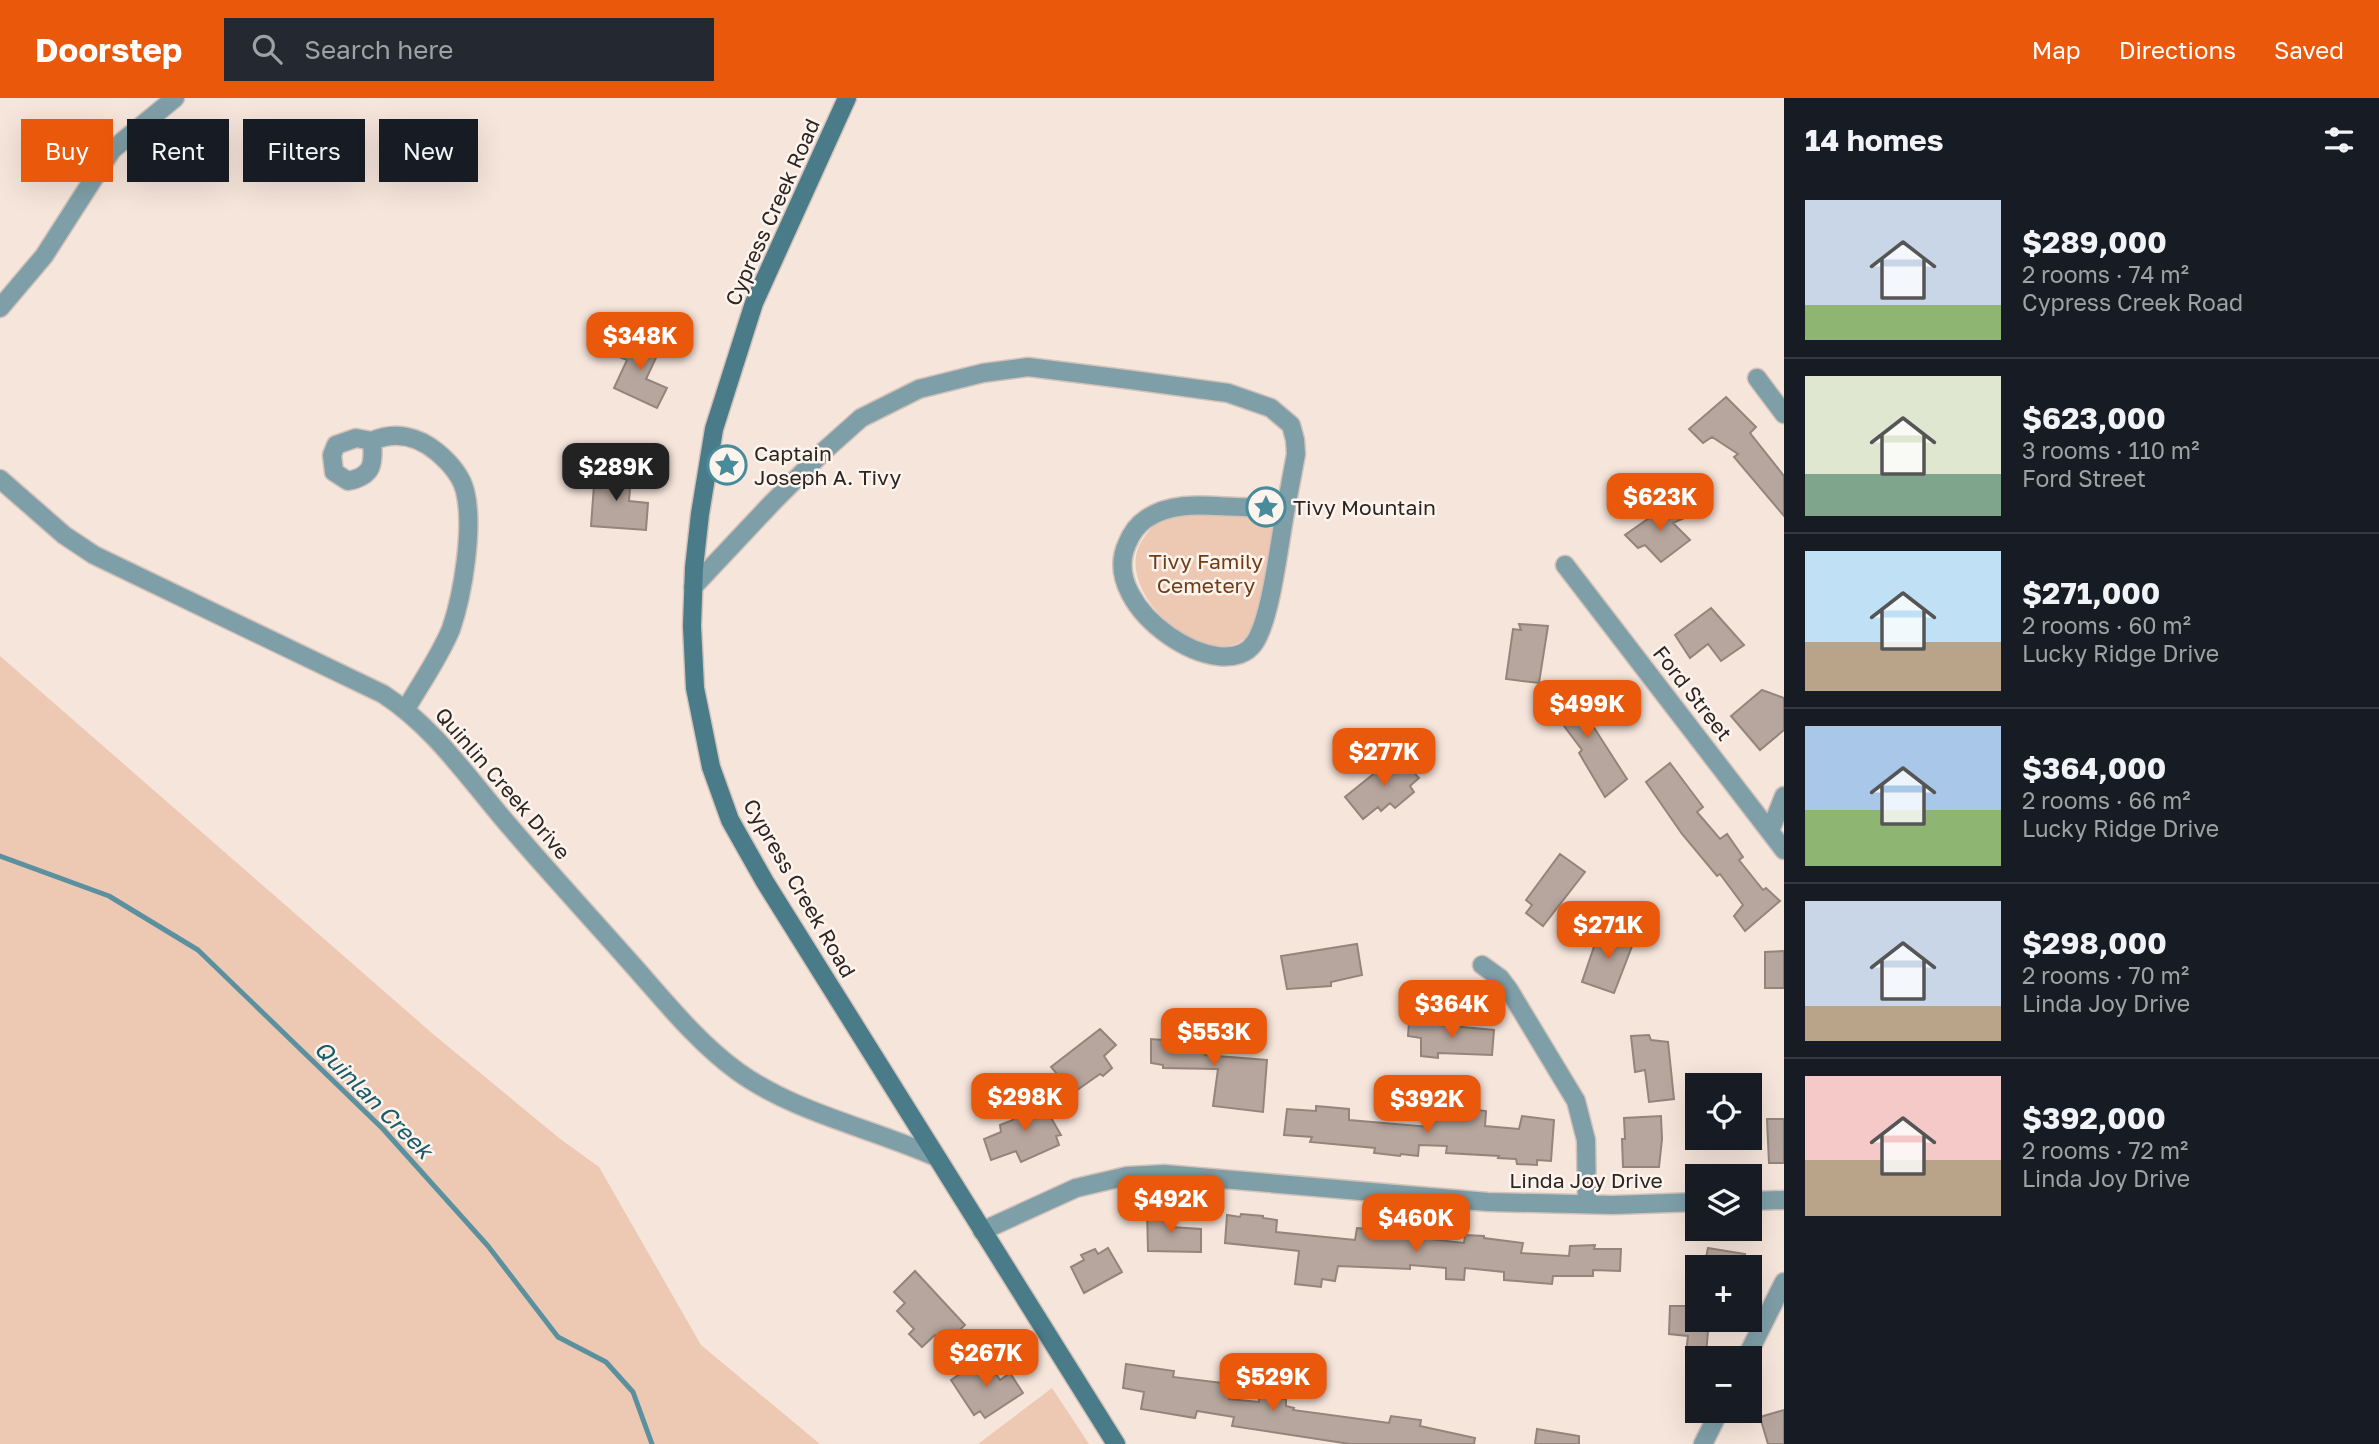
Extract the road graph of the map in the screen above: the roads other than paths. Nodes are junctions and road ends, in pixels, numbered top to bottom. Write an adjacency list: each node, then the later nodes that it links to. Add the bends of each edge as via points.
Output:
1 (175, 98): 3 (street, via 112,150 44,256)
2 (847, 98): 10 (main road, Cypress Creek Road, via 754,303 713,429)
3 (0, 308)
4 (1758, 378): 5 (street)
5 (1784, 414)
6 (372, 441): 11 (street, via 402,435 427,443 450,462 464,489 468,519 462,592 450,631)
7 (0, 479): 11 (street, Quinlin Creek Drive, via 94,555)
8 (1287, 502): 8 (street, via 1256,507 1186,506 1145,519 1131,534 1121,564 1131,599 1149,620 1192,649 1230,657 1245,653 1256,642 1266,612); 10 (street, via 1295,440 1291,425 1271,408 1228,393 1028,367 983,373 919,389 861,418 772,503)
9 (1565, 565): 13 (street, Ford Street)
10 (694, 587): 16 (main road, Cypress Creek Road, via 695,688 711,767 730,820)
11 (406, 709): 16 (street, Quinlin Creek Drive, via 700,1041 778,1096)
12 (1784, 796): 13 (street)
13 (1770, 831): 14 (street, Ford Street)
14 (1784, 850)
15 (1482, 965): 20 (street, via 1509,989 1576,1101 1586,1140)
16 (936, 1157): 21 (main road, Cypress Creek Road)
17 (1762, 1200): 18 (street)
18 (1784, 1200)
19 (1685, 1202): 20 (street, Linda Joy Drive)
20 (1587, 1204): 21 (street, Linda Joy Drive, via 1488,1202 1164,1174 1076,1188)
21 (982, 1231): 25 (main road, Cypress Creek Road)
22 (1784, 1282): 23 (street)
23 (1752, 1346)
24 (1714, 1423): 26 (street)
25 (1116, 1444)
26 (1703, 1444)

